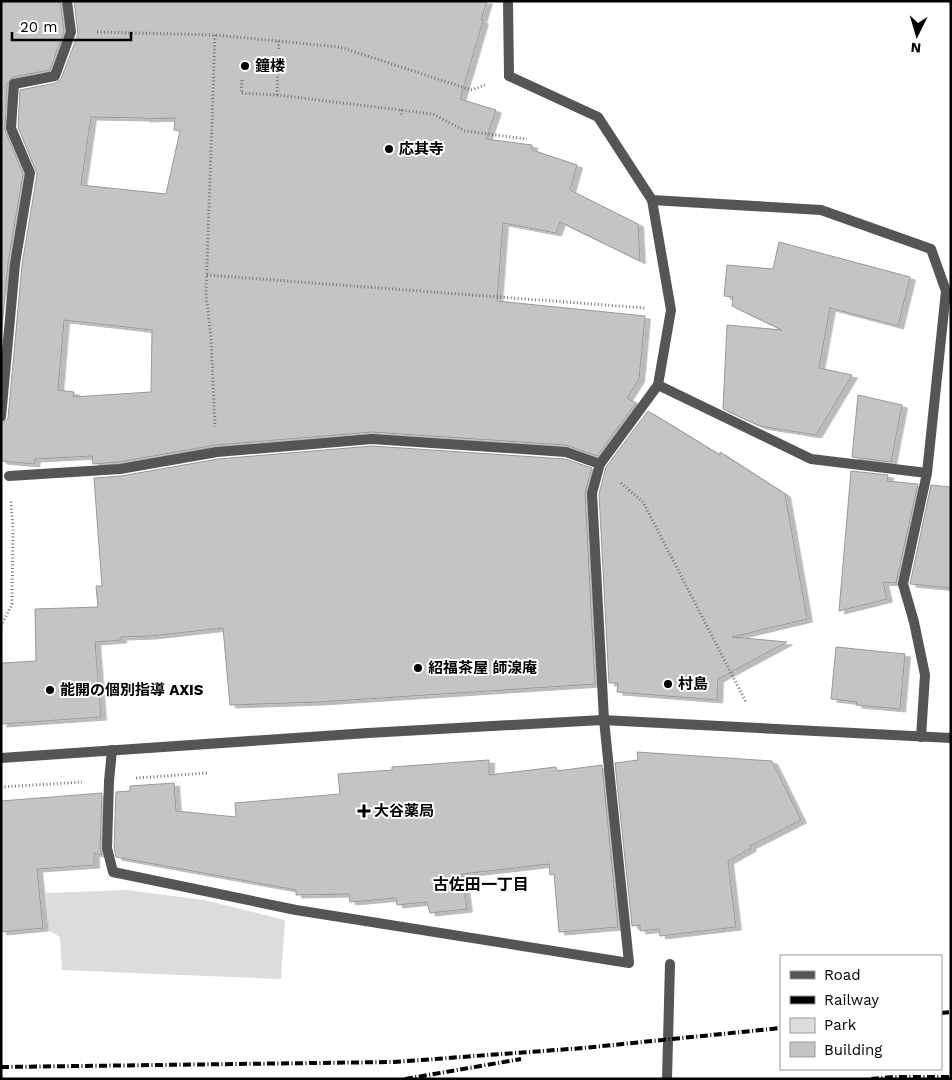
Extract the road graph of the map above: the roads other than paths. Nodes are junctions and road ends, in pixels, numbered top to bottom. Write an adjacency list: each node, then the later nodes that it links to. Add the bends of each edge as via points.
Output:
1 (67, 1): 6 (street, via 71,32 55,76 14,84 11,128 30,173 14,264)
2 (508, 1): 3 (street, via 509,76 598,118)
3 (652, 200): 4 (street, via 821,210 931,249); 5 (street, via 671,310)
4 (948, 291): 8 (street)
5 (658, 385): 7 (street); 8 (street, via 811,459)
6 (1, 416)
7 (600, 464): 9 (street, via 566,452 372,440 217,452 120,469); 10 (street, via 592,493)
8 (926, 473): 11 (street, via 903,584 925,675)
9 (9, 476)
10 (604, 720): 11 (street); 13 (street); 13 (street, via 629,964 296,910 113,872 108,848)
11 (921, 737): 12 (street)
12 (951, 738)
13 (112, 750): 14 (street)
14 (1, 758)
15 (670, 964): 16 (street)
16 (667, 1079)

